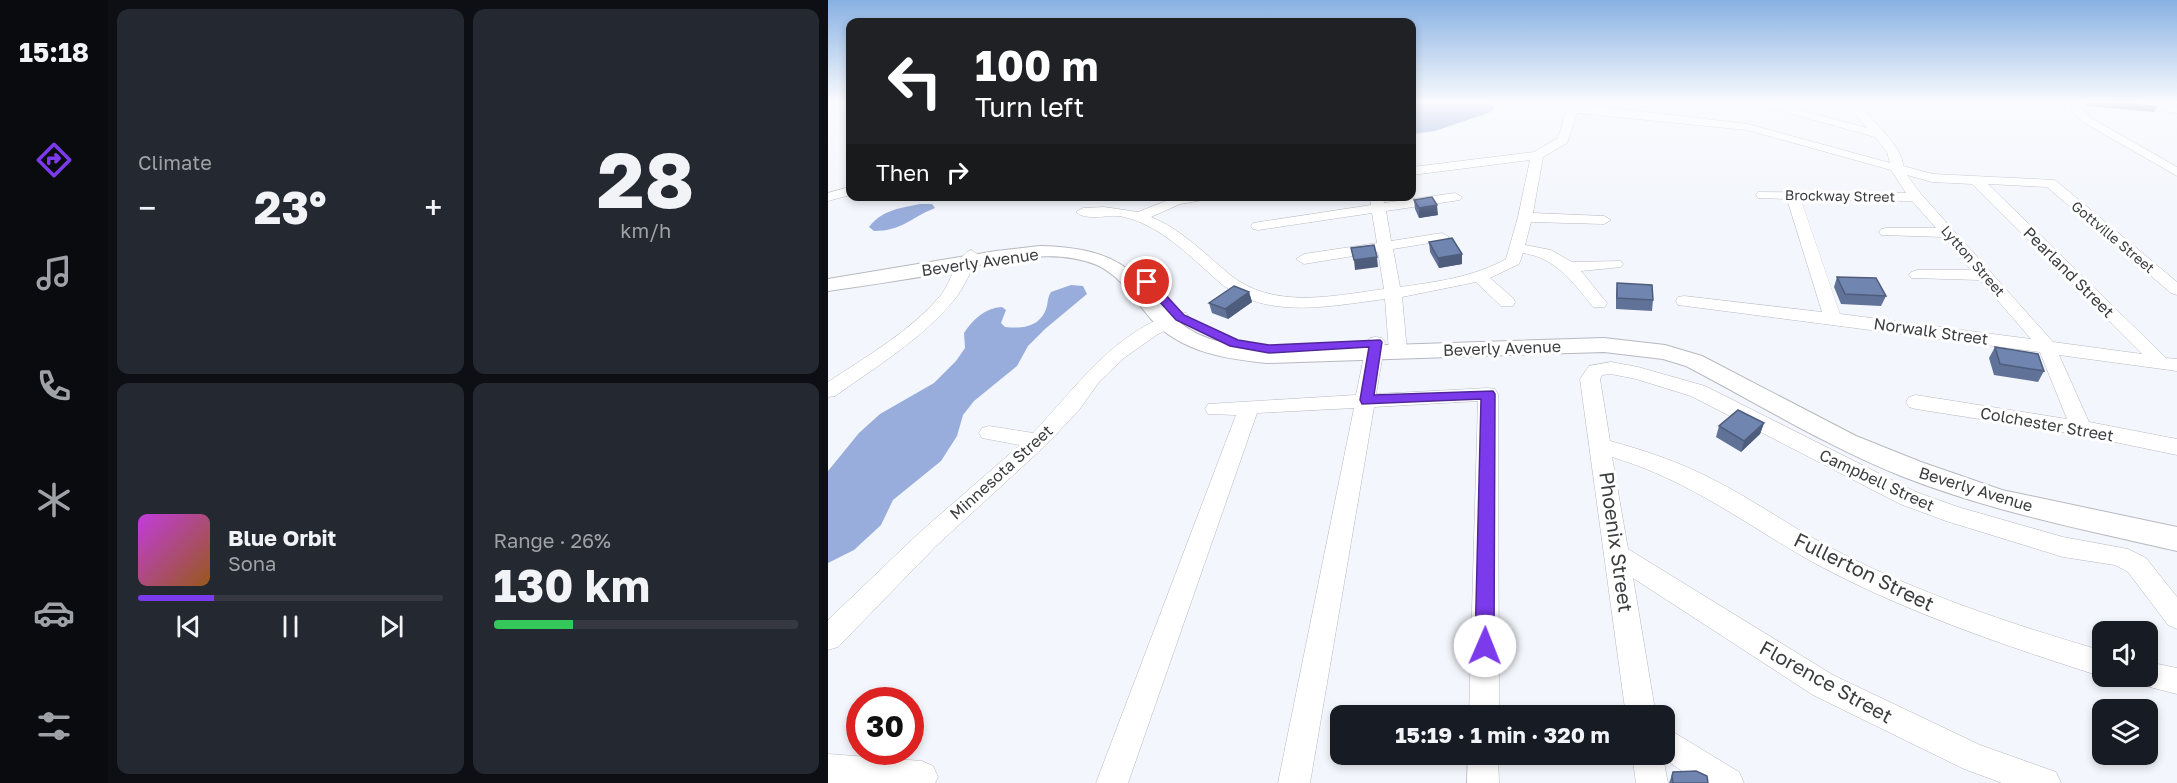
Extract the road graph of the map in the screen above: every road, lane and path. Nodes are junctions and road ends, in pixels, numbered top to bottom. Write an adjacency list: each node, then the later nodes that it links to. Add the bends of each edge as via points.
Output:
1 (1563, 140): 5 (street)
2 (1792, 140): 6 (street)
3 (1883, 140): 6 (street, Lytton Street, via 1896,155)
4 (2121, 140): 8 (street)
5 (1537, 155): 7 (street); 22 (street)
6 (1896, 169): 9 (street, via 1932,178); 15 (street, Lytton Street)
7 (1416, 170)
8 (2177, 172)
9 (1977, 181): 39 (street, Gottville Street, via 2050,183); 48 (street, Pearland Street)
10 (846, 192): 13 (street)
11 (1763, 195): 12 (street, Brockway Street)
12 (1793, 196): 15 (street, Brockway Street); 44 (street)
13 (828, 197)
14 (1455, 197): 16 (street)
15 (1916, 197): 26 (street, Lytton Street)
16 (1416, 200)
17 (1176, 201): 21 (street)
18 (1393, 201): 19 (street)
19 (1377, 202): 24 (street); 28 (street)
20 (1083, 212): 21 (street)
21 (1141, 216): 40 (street, via 1171,231 1226,280 1251,295 1278,302 1313,303)
22 (1525, 217): 23 (street); 29 (street)
23 (1604, 220)
24 (1258, 226)
25 (1886, 232): 26 (street)
26 (1949, 233): 35 (street, Lytton Street)
27 (1442, 237): 28 (street)
28 (1385, 246): 31 (street); 40 (street)
29 (1517, 248): 33 (street, via 1548,253); 36 (street, via 1508,266)
30 (970, 259): 37 (street, Beverly Avenue); 38 (street, Beverly Avenue); 45 (street, Beverly Avenue, via 1029,252 1103,261 1118,269); 50 (street, via 949,296 925,321)
31 (1304, 259)
32 (1615, 264): 33 (street)
33 (1568, 267): 43 (street)
34 (1917, 275): 35 (street)
35 (1986, 275): 47 (street, Lytton Street)
36 (1480, 277): 40 (street); 42 (street)
37 (828, 280)
38 (828, 285)
39 (2177, 290)
40 (1393, 293): 46 (street)
41 (1684, 301): 44 (street, Norwalk Street)
42 (1507, 302)
43 (1599, 303)
44 (1833, 318): 47 (street, Norwalk Street)
45 (1173, 320): 46 (street, Beverly Avenue, via 1201,344 1229,353 1267,357); 57 (street, Minnesota Street, via 1118,354)
46 (1387, 347): 51 (street); 60 (street, Beverly Avenue, via 1602,336 1667,343 1846,428 1954,473 2001,488); 61 (street, Beverly Avenue, via 1604,345 1665,352 1694,361 1847,442 1911,469 2000,500)
47 (2047, 347): 48 (street, Norwalk Street); 55 (street, Lytton Street)
48 (2169, 364)
49 (1596, 370): 58 (street, Phoenix Street, via 1590,379); 63 (street, Campbell Street, via 1611,368 1638,373 1698,391 1908,498 1954,515 2063,547 2119,556 2137,565)
50 (828, 391)
51 (1367, 400): 53 (street); 68 (street, via 1488,394); 76 (street)
52 (1916, 402): 55 (street, Colchester Street)
53 (1249, 407): 54 (street); 75 (street)
54 (1215, 409)
55 (2081, 428): 59 (street, Colchester Street)
56 (989, 433): 57 (street)
57 (1038, 441): 64 (street, Minnesota Street, via 928,539)
58 (1602, 446): 62 (street, Phoenix Street); 65 (street, Fullerton Street, via 1688,477 1827,558 1890,587 1960,616)
59 (2177, 447)
60 (2177, 525)
61 (2177, 540)
62 (1619, 556): 69 (street, Phoenix Street); 80 (street, Florence Street, via 1823,685 1975,758)
63 (2177, 617)
64 (828, 638)
65 (2092, 661)
66 (2158, 677): 67 (street)
67 (2177, 681)
68 (1484, 705)
69 (1639, 705)
70 (1675, 749): 79 (street)
71 (1483, 765): 77 (street)
72 (1649, 765): 78 (street)
73 (828, 769): 74 (street)
74 (922, 777)
75 (1112, 783)
76 (1294, 783)
77 (1483, 783)
78 (1652, 783)
79 (1728, 783)
80 (2045, 783)

